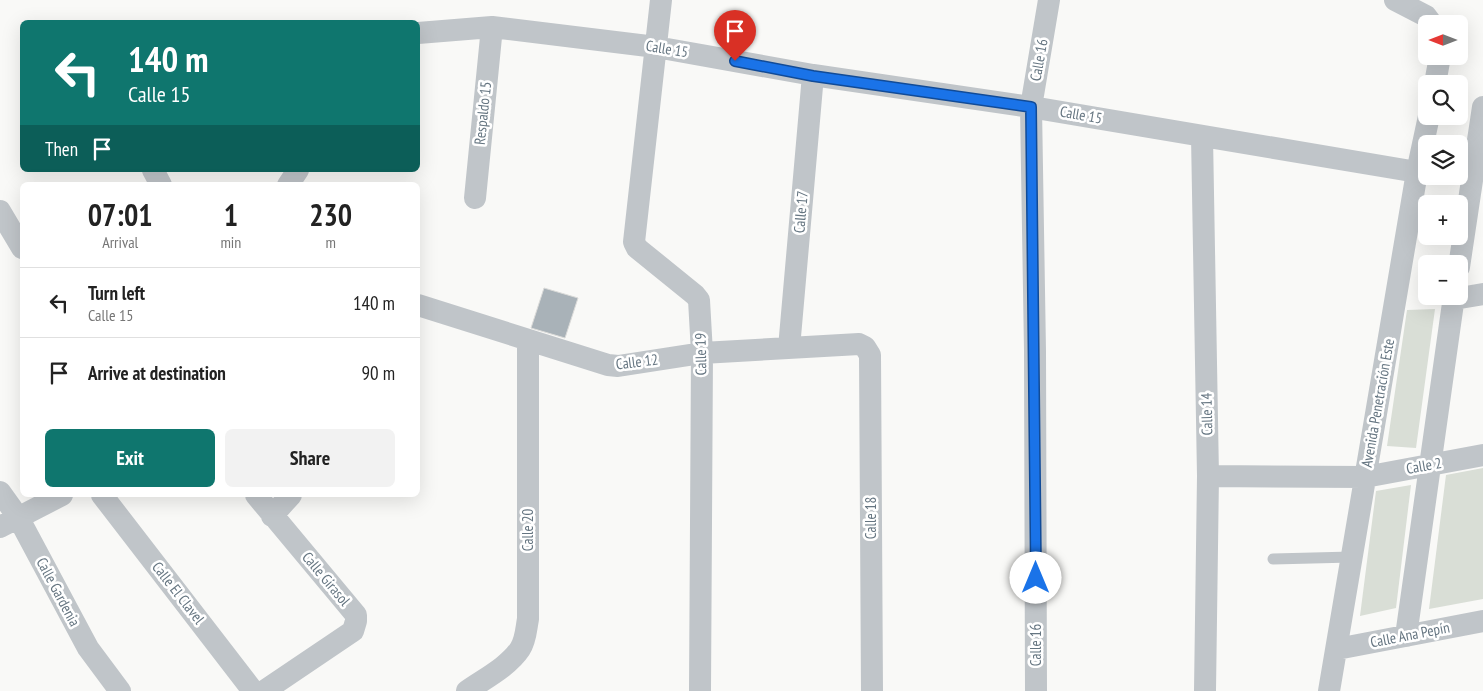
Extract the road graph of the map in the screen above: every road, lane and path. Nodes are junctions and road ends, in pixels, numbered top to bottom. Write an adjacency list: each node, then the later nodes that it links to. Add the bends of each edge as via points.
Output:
1 (661, 0): 7 (street)
2 (1049, 0): 10 (street, Calle 16)
3 (1395, 0): 4 (street)
4 (1424, 15)
5 (492, 27): 6 (street, Calle 15); 7 (street, Calle 15); 14 (street, Respaldo 15)
6 (420, 33)
7 (656, 47): 8 (street, Calle 15); 25 (street, Calle 19, via 634,242 637,248 695,295)
8 (813, 76): 10 (street, Calle 15); 24 (street, Calle 17)
9 (1483, 106): 12 (street)
10 (1031, 107): 11 (street, Calle 15); 48 (street, Calle 16)
11 (1202, 136): 13 (street, Calle 15); 28 (street, Calle 14)
12 (1480, 136): 17 (street)
13 (1418, 172): 29 (street, Avenida Penetración Este)
14 (475, 198)
15 (0, 211): 16 (street)
16 (20, 245)
17 (1461, 255)
18 (1483, 294): 19 (street)
19 (1468, 296)
20 (1453, 305): 27 (street)
21 (420, 306): 22 (street, Calle 12)
22 (528, 341): 25 (street, Calle 12, via 608,366); 45 (street, Calle 20, via 528,609 525,637 520,649 508,662)
23 (865, 347): 24 (street, Calle 12, via 859,344); 47 (street, Calle 18, via 870,355)
24 (790, 348): 25 (street, Calle 12)
25 (702, 352): 46 (street, Calle 19)
26 (1483, 455): 27 (street, Calle 2)
27 (1430, 465): 29 (street, Calle 2); 40 (street)
28 (1208, 476): 29 (street, Calle 2); 49 (street, Calle 14)
29 (1365, 477): 37 (street, Avenida Penetración Este)
30 (0, 492): 36 (street, Calle Gardenia)
31 (58, 497): 36 (street)
32 (104, 497): 43 (street, Calle El Clavel)
33 (258, 497): 35 (street, Calle Girasol)
34 (289, 497): 35 (street)
35 (272, 516): 44 (street, Calle Girasol, via 356,615 356,621 353,631)
36 (9, 522): 42 (street, Calle Gardenia, via 88,648)
37 (1352, 557): 38 (lane); 41 (street, Avenida Penetración Este)
38 (1273, 559)
39 (1483, 621): 40 (street, Calle Ana Pepín)
40 (1406, 636): 41 (street, Calle Ana Pepín)
41 (1337, 649): 50 (street, Avenida Penetración Este)
42 (120, 691)
43 (253, 691)
44 (264, 691)
45 (467, 691)
46 (700, 691)
47 (872, 691)
48 (1036, 691)
49 (1205, 691)
50 (1329, 691)

